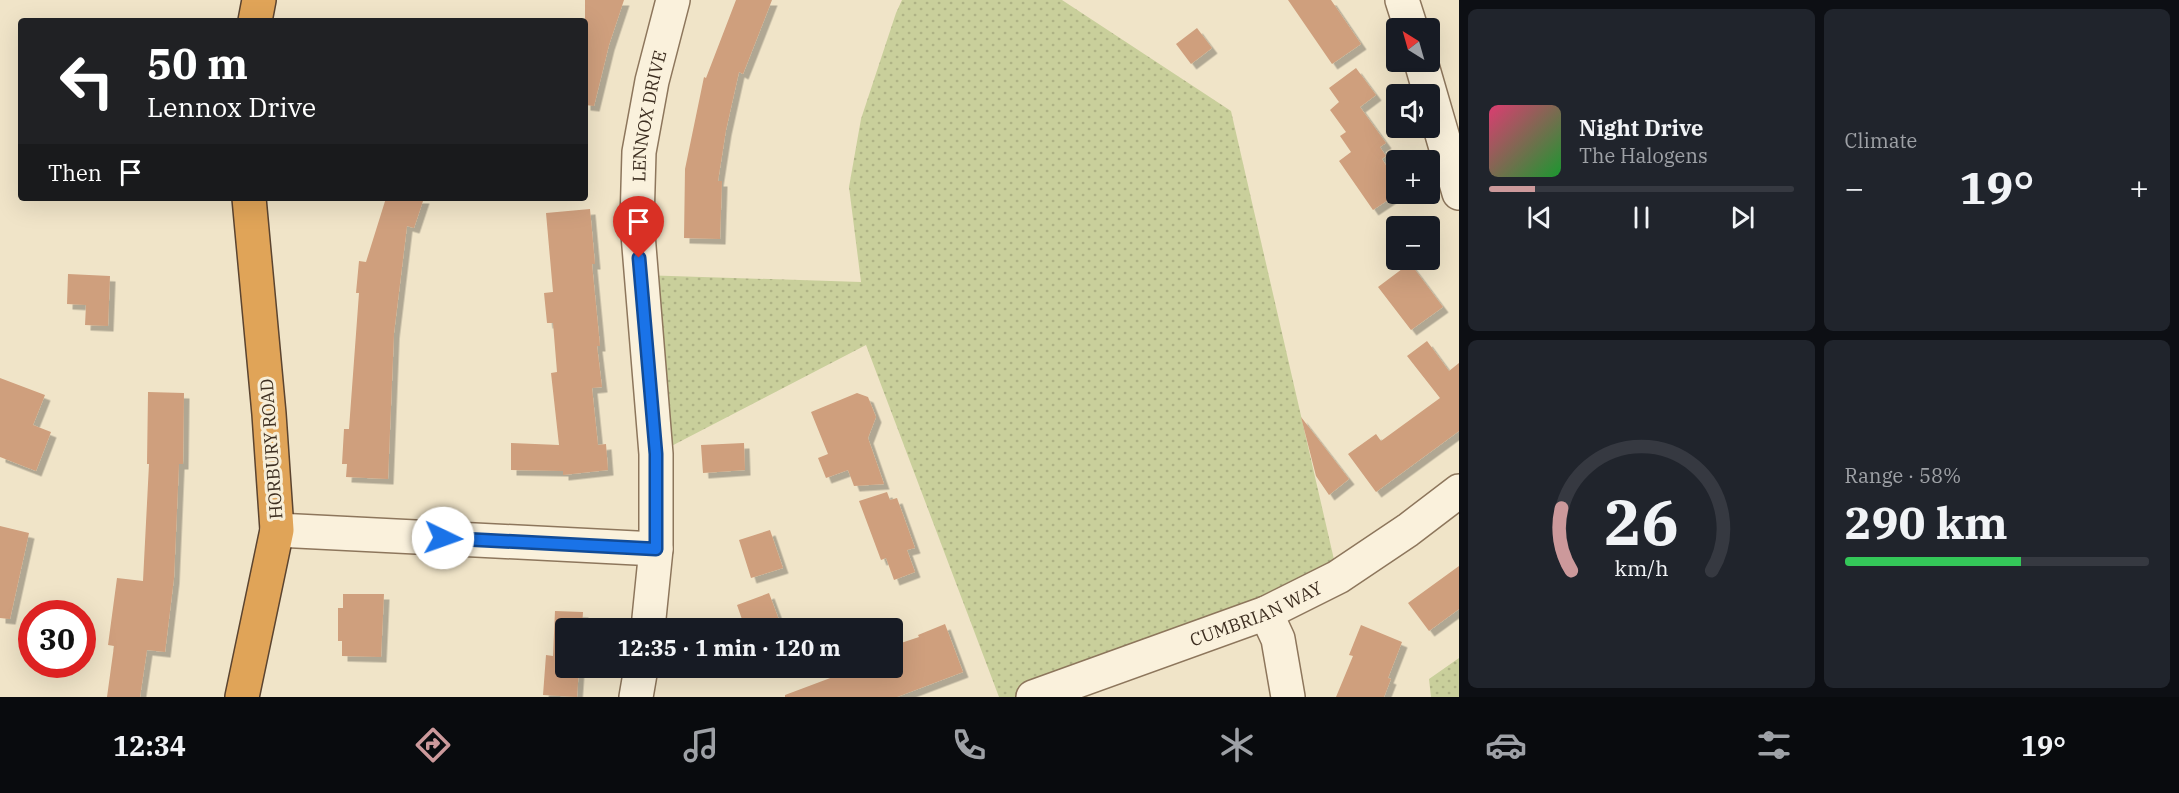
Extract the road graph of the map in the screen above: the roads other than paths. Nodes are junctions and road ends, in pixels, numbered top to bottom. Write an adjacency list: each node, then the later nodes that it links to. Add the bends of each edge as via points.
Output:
1 (258, 0): 4 (highway)
2 (673, 0): 11 (street, LENNOX DRIVE, via 639,152 637,222 656,454)
3 (1402, 0): 5 (street)
4 (255, 18)
5 (1408, 18)
6 (1423, 72): 7 (street)
7 (1459, 193)
8 (249, 201): 10 (highway, HORBURY ROAD)
9 (1459, 491): 12 (street, CUMBRIAN WAY, via 1338,577)
10 (277, 530): 11 (street); 15 (highway, HORBURY ROAD)
11 (656, 549): 13 (street, LENNOX DRIVE)
12 (1266, 613): 17 (street, CUMBRIAN WAY); 18 (street, via 1278,639)
13 (649, 618)
14 (639, 678): 16 (street)
15 (242, 697)
16 (636, 697)
17 (1033, 697)
18 (1287, 697)

